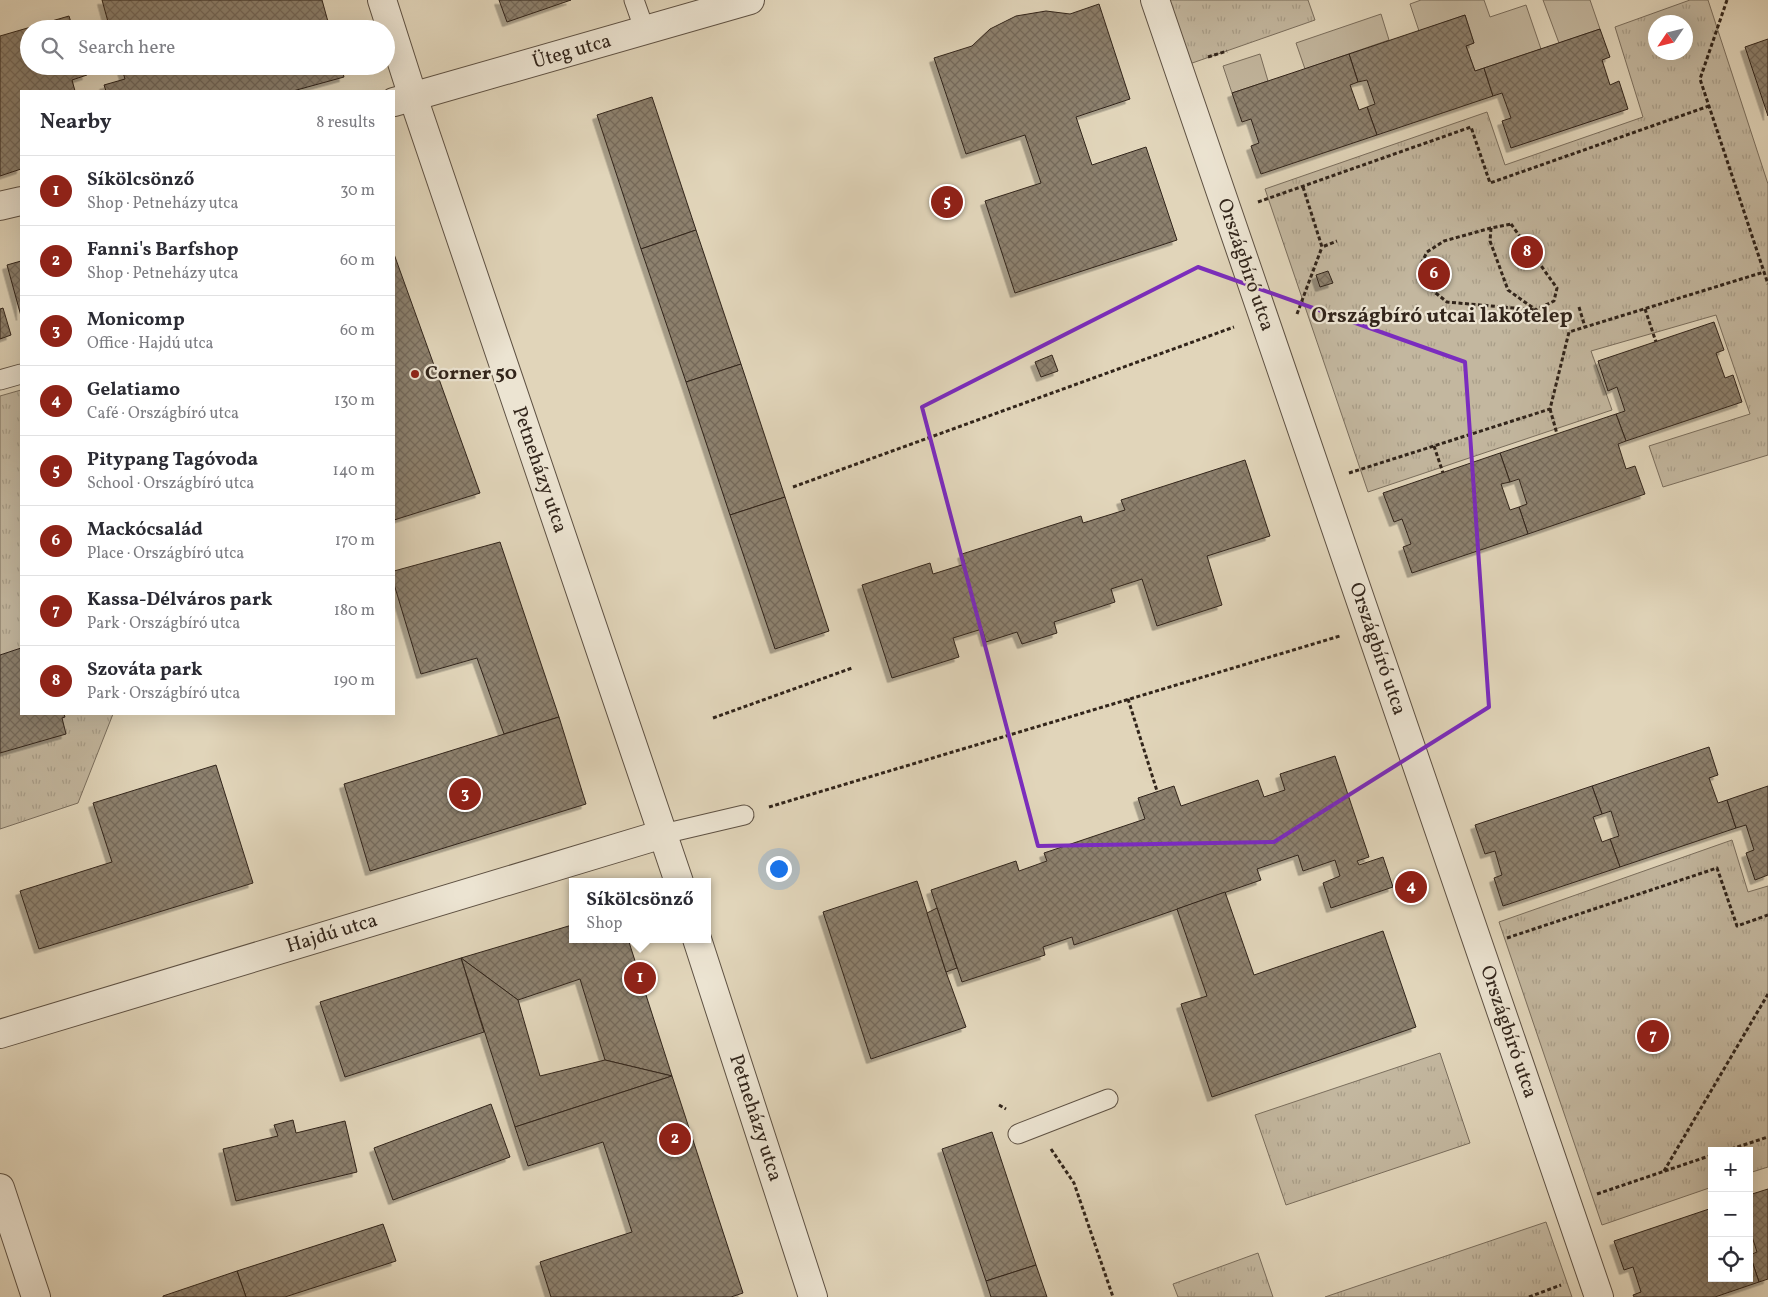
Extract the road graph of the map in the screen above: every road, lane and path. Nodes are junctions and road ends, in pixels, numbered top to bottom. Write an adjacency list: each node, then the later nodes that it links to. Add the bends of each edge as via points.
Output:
1 (382, 0): 6 (street, Petneházy utca)
2 (634, 0): 7 (lane)
3 (750, 0): 7 (street, Üteg utca)
4 (1155, 0): 14 (street, Országbíró utca)
5 (1727, 0): 10 (path, via 1700,79)
6 (386, 20)
7 (645, 31): 9 (street, Üteg utca)
8 (395, 62): 9 (street, Petneházy utca)
9 (403, 100): 41 (street, Petneházy utca)
10 (1709, 106): 11 (path, via 1490,183 1470,127); 18 (path)
11 (1303, 186): 14 (path); 17 (path)
12 (20, 201): 13 (street)
13 (0, 206)
14 (1227, 213): 23 (street, Országbíró utca)
15 (1491, 228): 22 (path, via 1490,241 1508,290); 22 (path, via 1511,224 1557,288 1554,301); 22 (path, via 1444,241 1428,252 1420,266 1427,286 1447,302)
16 (1337, 241): 17 (path)
17 (1322, 247): 24 (path)
18 (1764, 272): 19 (path); 21 (path)
19 (1768, 284)
20 (1579, 307): 25 (path)
21 (1645, 309): 25 (path); 26 (path)
22 (1536, 310)
23 (1263, 317): 33 (street, Országbíró utca); 34 (path)
24 (1295, 318)
25 (1585, 327): 29 (path, via 1569,332)
26 (1656, 342)
27 (20, 374): 28 (lane)
28 (0, 380)
29 (1550, 409): 30 (path); 31 (path)
30 (1557, 434)
31 (1434, 446): 32 (path); 33 (path)
32 (1443, 473)
33 (1320, 482): 35 (street, Országbíró utca)
34 (793, 486)
35 (1369, 627): 37 (path); 45 (street, Országbíró utca)
36 (852, 668): 38 (path)
37 (1128, 699): 39 (path); 40 (path)
38 (713, 718)
39 (1158, 791)
40 (744, 815): 41 (lane)
41 (663, 834): 42 (street, Petneházy utca); 47 (street, Hajdú utca)
42 (678, 878)
43 (1768, 916): 45 (path, via 1737,926 1717,868)
44 (698, 943): 58 (street, Petneházy utca)
45 (1479, 947): 56 (street, Országbíró utca)
46 (1768, 994): 54 (path)
47 (0, 1034)
48 (1108, 1099): 50 (lane)
49 (999, 1105): 50 (path)
50 (1027, 1130): 59 (path, via 1074,1183)
51 (1768, 1136): 52 (path)
52 (1736, 1147)
53 (1708, 1156): 54 (path)
54 (1664, 1171): 56 (path)
55 (0, 1188): 57 (street)
56 (1568, 1205): 60 (street, Országbíró utca)
57 (36, 1297)
58 (813, 1297)
59 (1113, 1297)
60 (1599, 1297)

